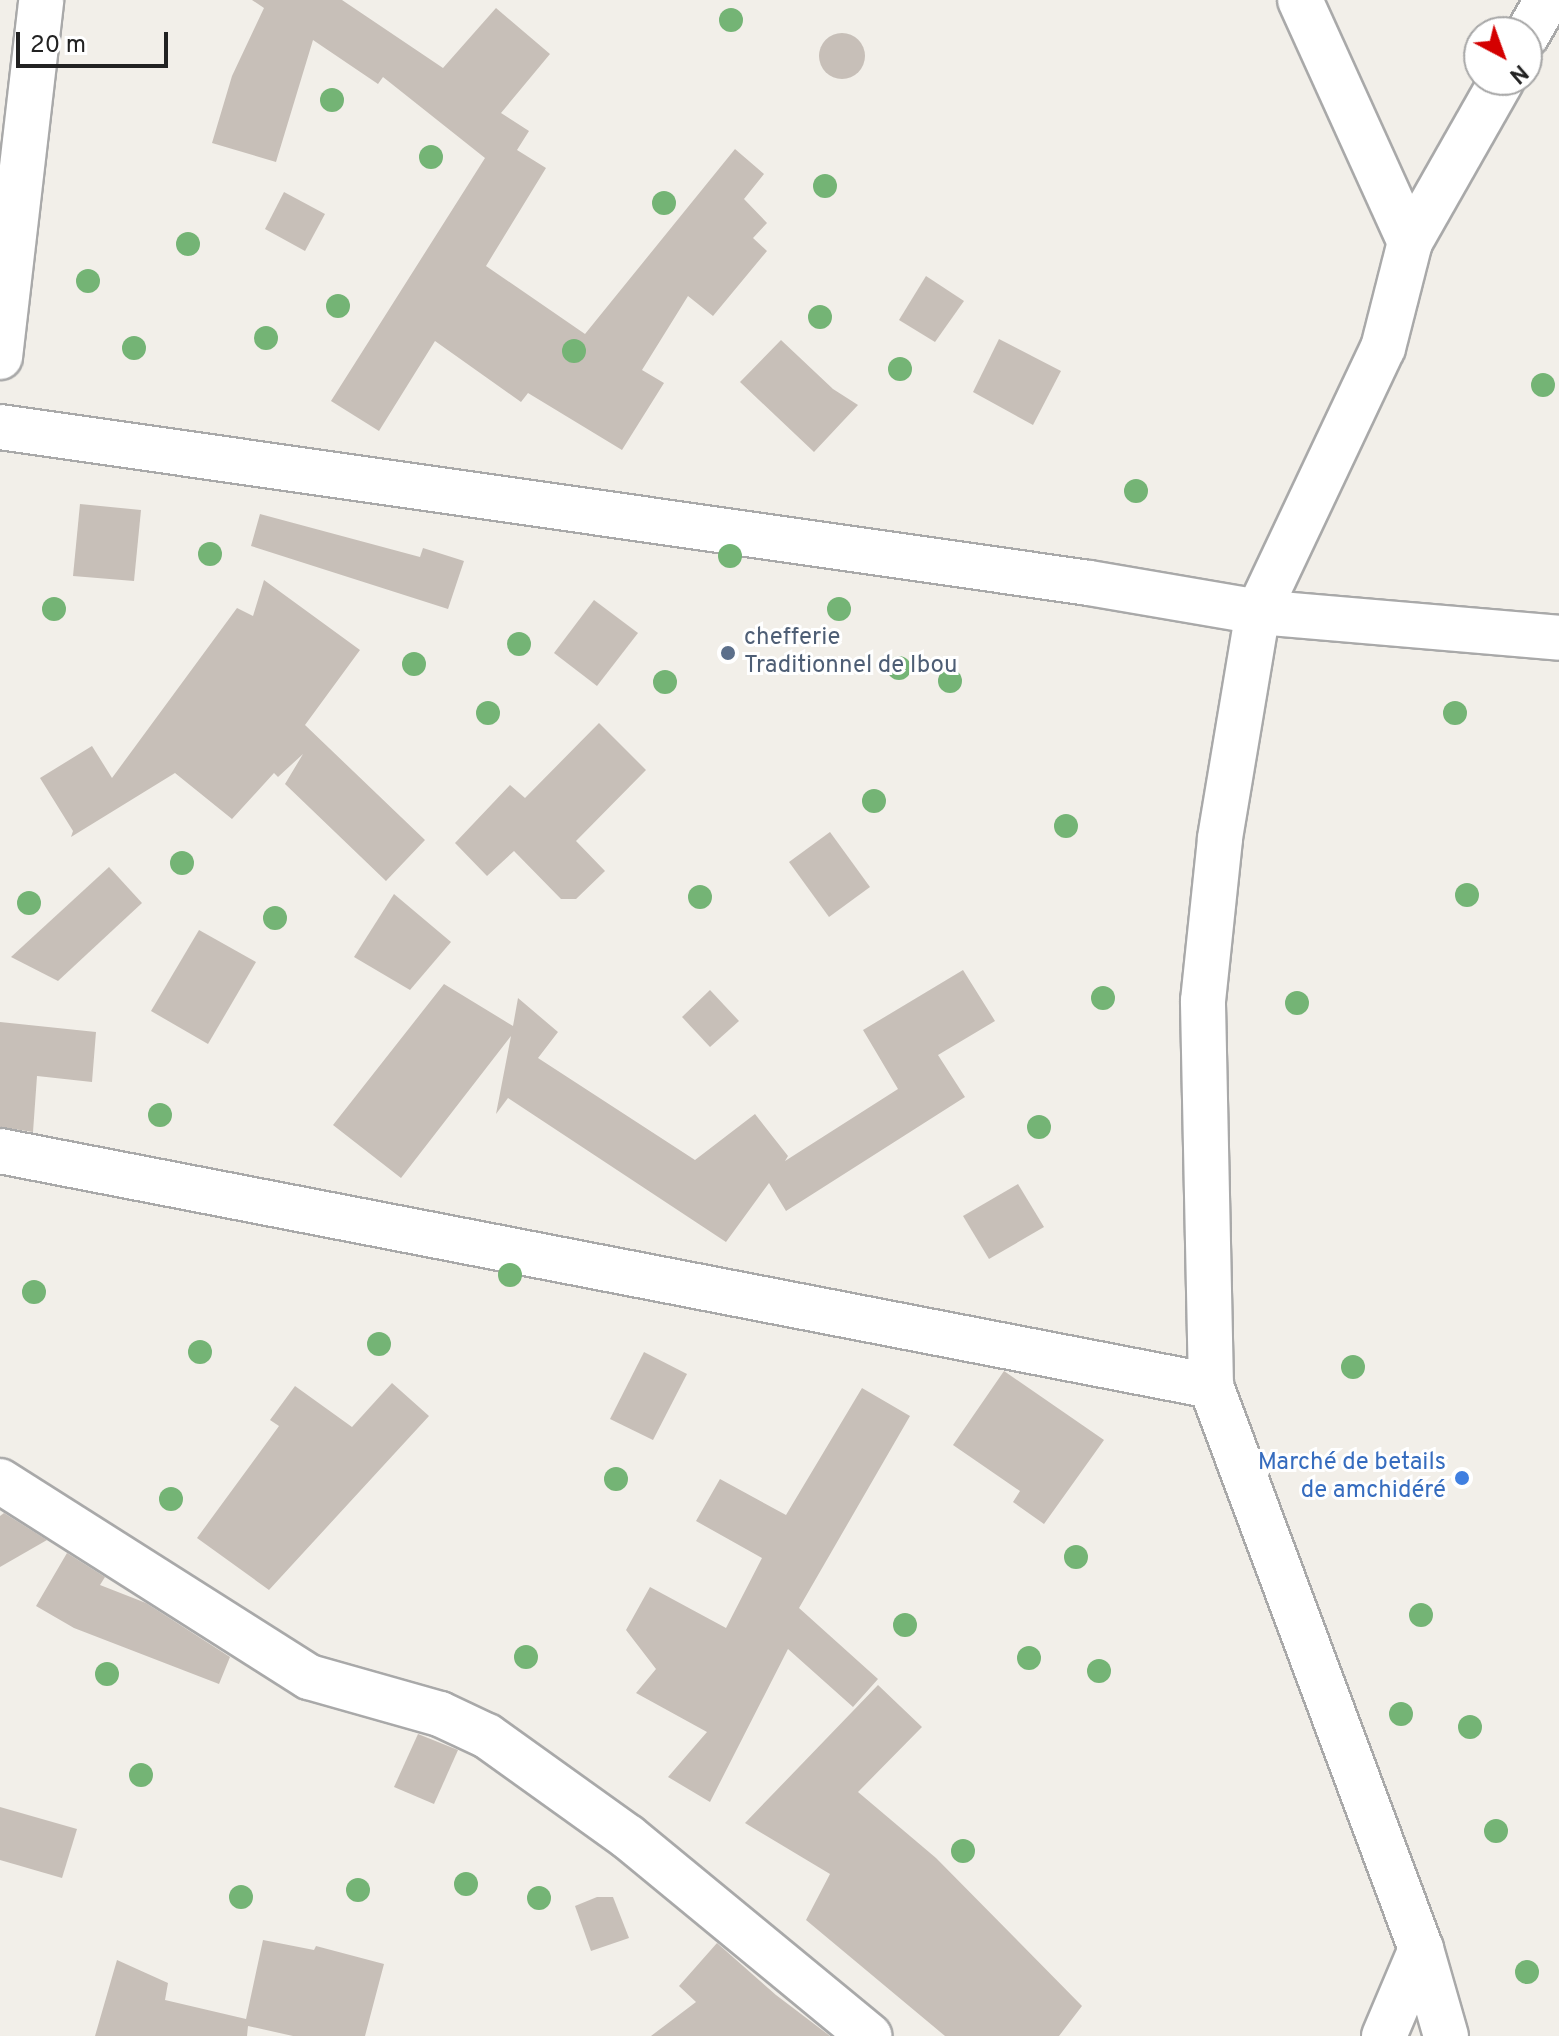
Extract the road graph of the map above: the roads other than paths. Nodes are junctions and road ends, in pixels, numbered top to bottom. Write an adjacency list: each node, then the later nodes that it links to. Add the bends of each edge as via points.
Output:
1 (41, 0): 5 (street)
2 (1300, 0): 4 (street)
3 (1493, 96): 4 (street)
4 (1410, 242): 7 (street, via 1383,348)
5 (0, 357)
6 (0, 427): 7 (street, via 1089,583)
7 (1258, 612): 8 (street); 10 (street, via 1220,838 1203,1001)
8 (1559, 638)
9 (0, 1151): 10 (street)
10 (1211, 1386): 12 (street)
11 (0, 1481): 13 (street, via 309,1677 440,1714 487,1736 628,1837)
12 (1421, 1949): 14 (street); 15 (street)
13 (869, 2036)
14 (1384, 2036)
15 (1446, 2036)

